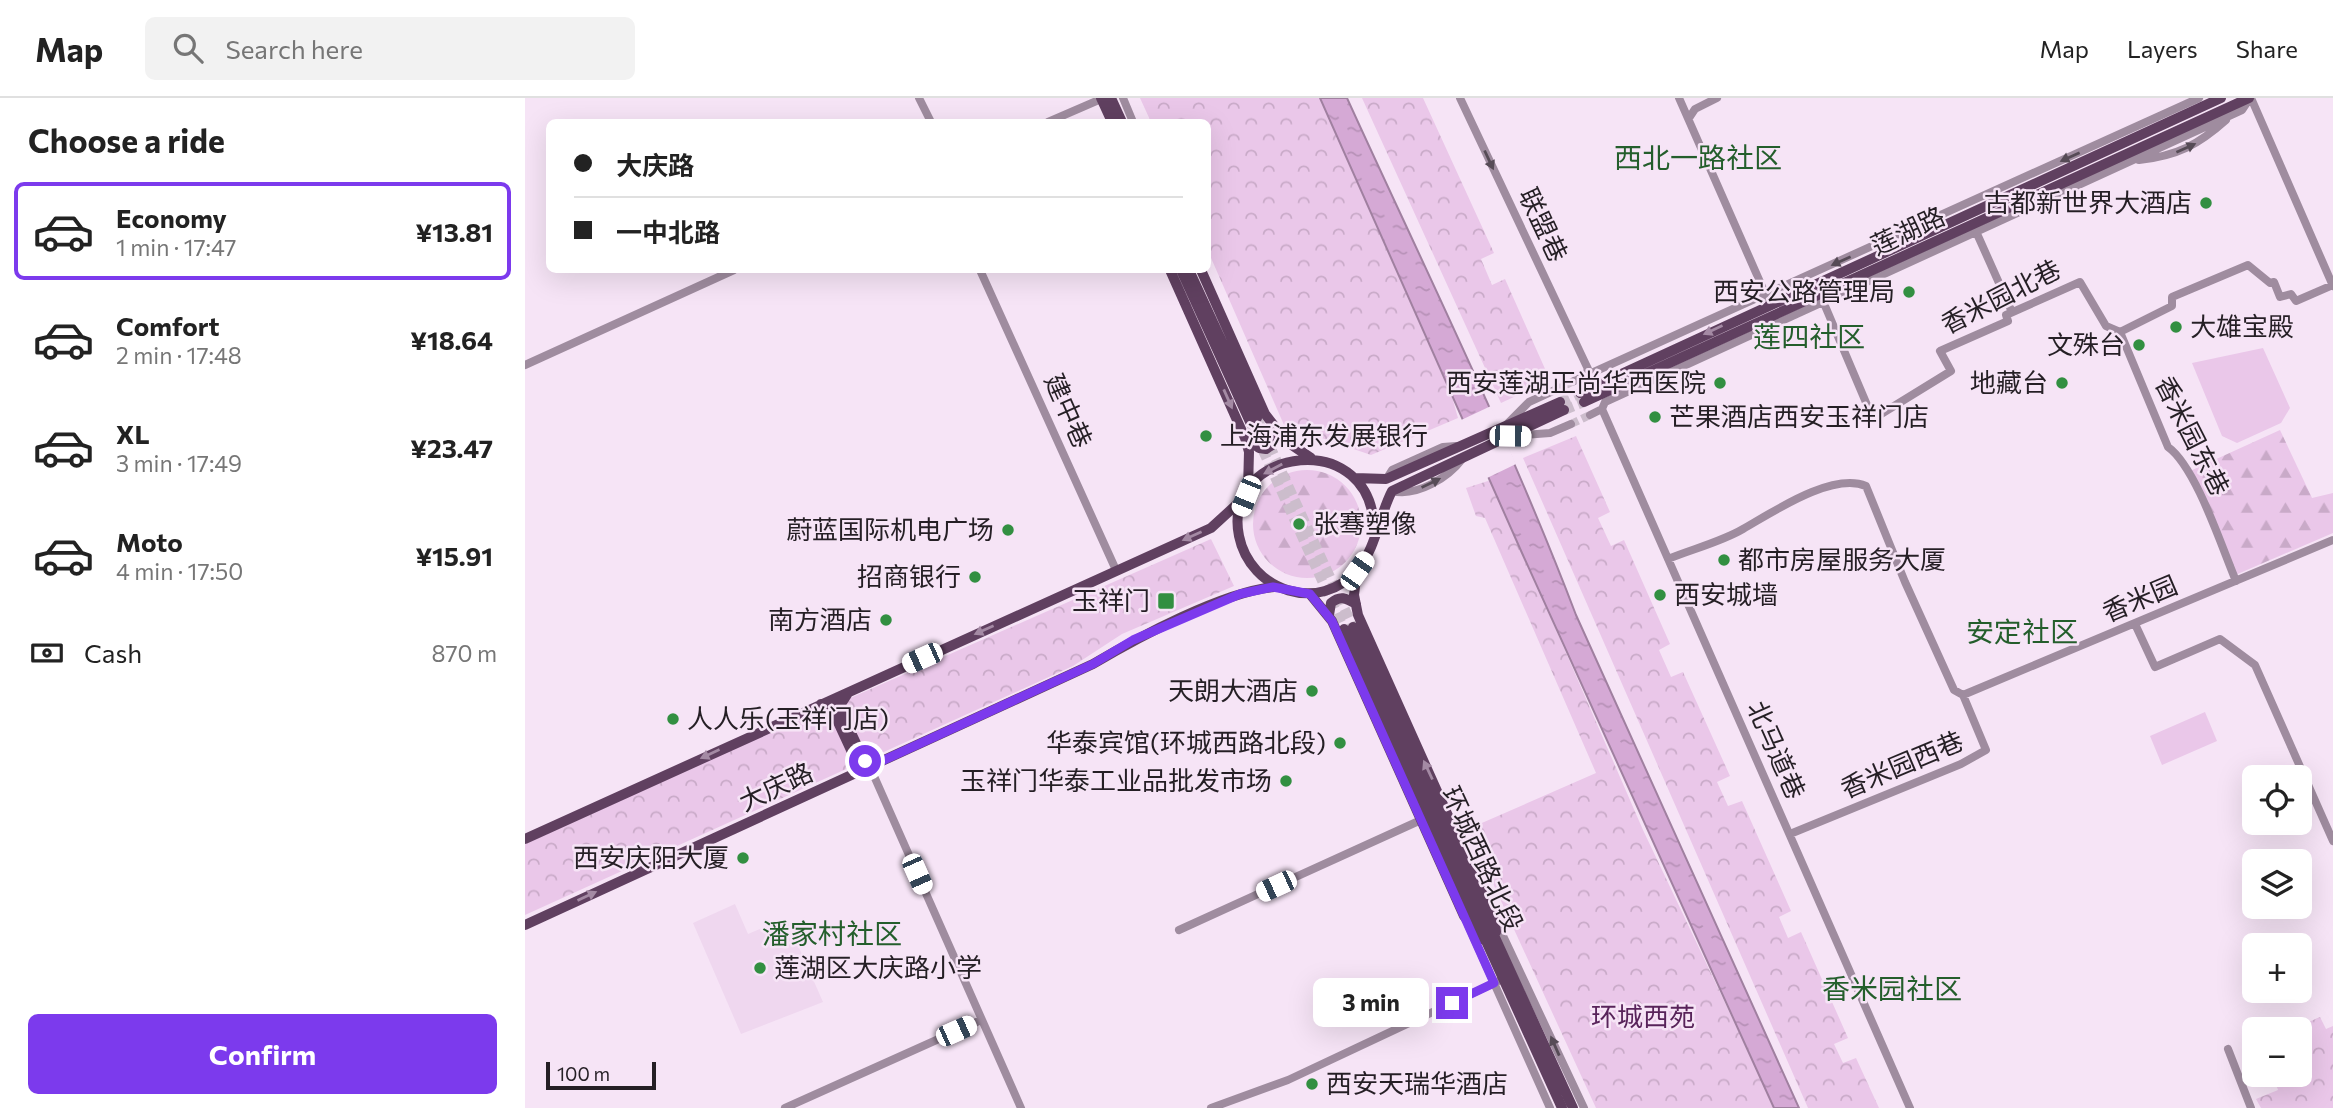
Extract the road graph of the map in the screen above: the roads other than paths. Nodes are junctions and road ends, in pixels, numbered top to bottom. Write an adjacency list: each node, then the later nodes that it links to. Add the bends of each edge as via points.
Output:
1 (919, 98): 11 (street)
2 (1101, 98): 12 (street); 13 (main road)
3 (1460, 98): 31 (street, 联盟巷, one-way to 31)
4 (1679, 98): 10 (street)
5 (1717, 98): 10 (street, via 1695,108)
6 (2199, 98): 26 (street, one-way to 26)
7 (2221, 98): 26 (main road, 莲湖路)
8 (2250, 98): 16 (main road, 莲湖路); 16 (street, one-way to 8, via 2242,110); 24 (street)
9 (1116, 100): 14 (main road); 15 (street)
10 (1689, 118): 26 (street)
11 (929, 119)
12 (1055, 119)
13 (1111, 119)
14 (1124, 119)
15 (1131, 119)
16 (1974, 228): 25 (main road, 莲湖路); 27 (street)
17 (727, 273): 30 (street)
18 (981, 273): 53 (street, 建中巷)
19 (1171, 273): 40 (main road, one-way to 40)
20 (1182, 273): 21 (main road, via 1254,420)
21 (1190, 273)
22 (1202, 273): 38 (main road, via 1265,414)
23 (2080, 282): 27 (street, 香米园北巷); 29 (street, 香米园东巷, via 2106,326)
24 (2333, 285): 29 (street, via 2296,301 2291,294 2280,297 2274,282 2248,265 2172,297 2172,306)
25 (1822, 298): 27 (street, 香米园北巷, via 1873,419 1951,371 1940,351 2008,321 2006,314); 28 (main road, 莲湖路); 34 (street, via 1605,402)
26 (1768, 300): 28 (street); 28 (main road, 莲湖路, one-way to 28, via 1582,397); 31 (street)
27 (2012, 312)
28 (1774, 315)
29 (2120, 332): 55 (street, 香米园东巷, via 2168,447 2176,452 2196,486)
30 (525, 365)
31 (1586, 372): 32 (street)
32 (1574, 381)
33 (1555, 390): 37 (street, via 1529,402)
34 (1602, 409): 35 (street); 52 (street, 北马道巷)
35 (1590, 415)
36 (1570, 424): 39 (street, via 1550,433)
37 (1506, 425): 39 (main road, via 1562,406); 41 (main road)
38 (1276, 428): 40 (main road, via 1272,445 1266,449); 43 (main road)
39 (1510, 436): 42 (main road)
40 (1245, 438): 49 (main road)
41 (1459, 446): 44 (main road); 46 (street, via 1443,447 1392,470)
42 (1464, 457): 47 (main road); 48 (street, one-way to 42, via 1407,495 1452,473)
43 (1311, 458): 45 (main road, via 1335,464); 49 (main road, one-way to 49, via 1272,468)
44 (1397, 474): 46 (main road); 47 (main road, via 1396,482)
45 (1354, 478): 46 (main road); 50 (main road, via 1368,498)
46 (1386, 479)
47 (1402, 486): 48 (main road)
48 (1392, 491): 50 (main road)
49 (1247, 492): 53 (main road, one-way to 53, via 1211,528); 56 (main road, via 1238,527 1244,552 1251,566)
50 (1374, 533): 54 (main road)
51 (2333, 540): 55 (street, 香米园)
52 (1668, 559): 63 (street, 香米园西巷, via 1745,528 1811,494 1852,480 1866,486 1954,690); 68 (street, 北马道巷)
53 (1116, 570): 62 (main road, one-way to 62)
54 (1357, 571): 57 (main road, via 1336,586); 58 (main road)
55 (2236, 581): 60 (street, 香米园)
56 (1273, 587): 57 (main road); 65 (main road, 大庆路, via 1240,594 1133,640 1093,664)
57 (1310, 594): 59 (main road)
58 (1356, 604): 59 (main road, via 1336,599); 72 (main road, one-way to 58)
59 (1329, 616): 67 (main road)
60 (2136, 624): 63 (street, 香米园); 70 (street, via 2155,667 2220,639 2255,665)
61 (1348, 628): 75 (main road, 环城西路北段)
62 (854, 689): 64 (main road); 65 (main road, via 839,707)
63 (1963, 695): 68 (street, 香米园西巷, via 1986,750)
64 (821, 704): 66 (main road, via 831,707); 69 (main road, one-way to 69)
65 (871, 766): 66 (main road, 大庆路); 78 (street)
66 (858, 772): 73 (main road, 大庆路, one-way to 66)
67 (1421, 820): 71 (main road); 74 (street)
68 (1790, 834): 87 (street, 北马道巷)
69 (525, 839)
70 (2333, 841)
71 (1464, 916): 75 (main road); 77 (street)
72 (1493, 916): 75 (main road); 86 (street, one-way to 72)
73 (525, 925)
74 (1179, 930)
75 (1497, 951): 76 (main road, 环城西路北段); 85 (main road, 环城西路北段)
76 (1505, 978): 77 (street); 84 (main road, 环城西路北段)
77 (1494, 983): 82 (street, via 1288,1080); 83 (street)
78 (981, 1020): 80 (street); 81 (street)
79 (2228, 1049): 88 (street)
80 (785, 1108)
81 (1021, 1108)
82 (1211, 1108)
83 (1550, 1108)
84 (1562, 1108)
85 (1573, 1108)
86 (1584, 1108)
87 (1910, 1108)
88 (2251, 1108)

